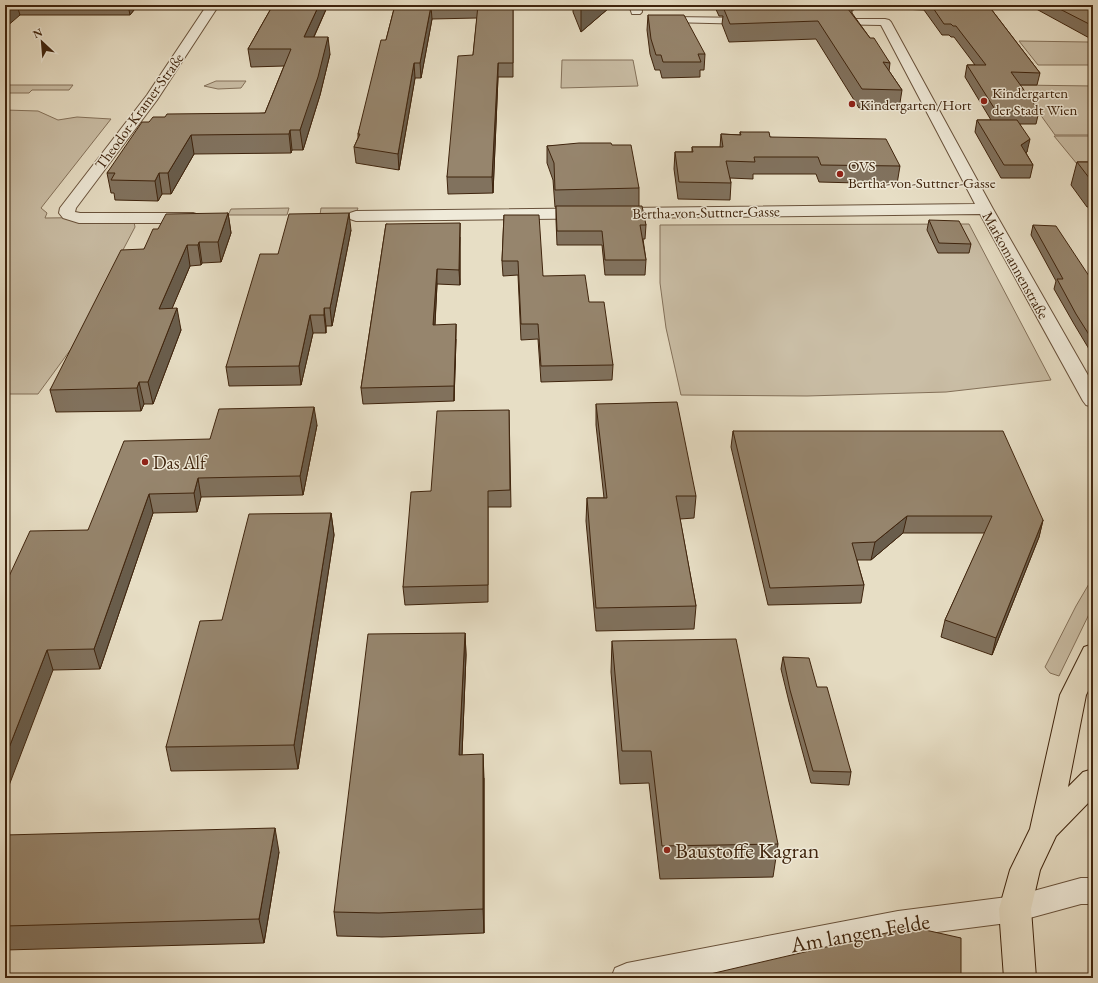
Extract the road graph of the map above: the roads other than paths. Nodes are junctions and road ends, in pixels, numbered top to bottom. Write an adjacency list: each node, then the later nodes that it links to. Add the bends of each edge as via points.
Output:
1 (213, 5): 7 (street, Theodor-Kramer-Straße, via 152,97 68,208 67,213 79,218)
2 (672, 20): 3 (street)
3 (764, 21)
4 (816, 22): 5 (street, Markomannenstraße, via 885,22)
5 (985, 209): 6 (street, Bertha-von-Suttner-Gasse); 8 (street, Markomannenstraße)
6 (356, 216)
7 (207, 218)
8 (1093, 401)
9 (1093, 653): 11 (main road, via 1073,695)
10 (1093, 780): 11 (main road)
11 (1045, 829): 13 (main road, via 1026,870)
12 (1093, 891): 13 (street, Am langen Felde, via 1081,891)
13 (1015, 909): 14 (street, Am langen Felde, via 898,924); 15 (main road)
14 (627, 978)
15 (1020, 978)

